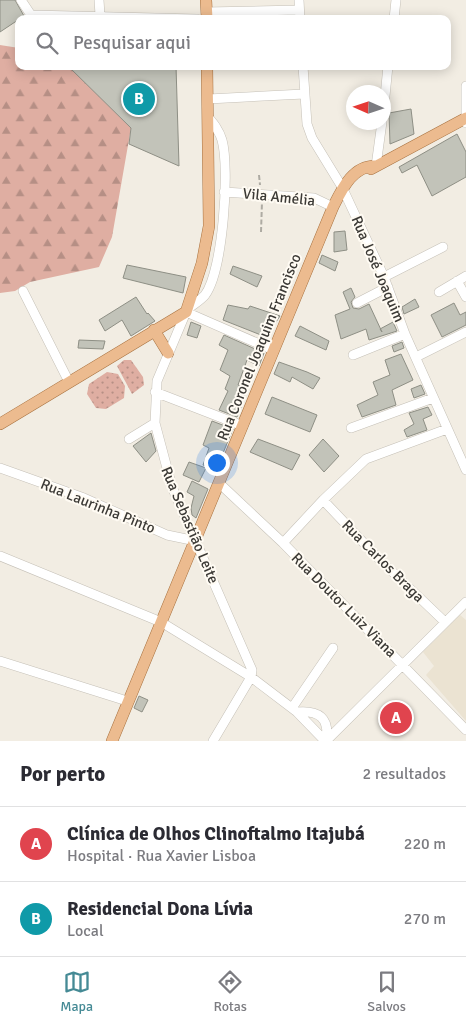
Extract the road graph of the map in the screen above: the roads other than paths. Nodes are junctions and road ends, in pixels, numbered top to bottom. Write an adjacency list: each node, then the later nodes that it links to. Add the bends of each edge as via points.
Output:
1 (21, 0): 7 (street)
2 (31, 0): 7 (street)
3 (99, 0): 8 (street)
4 (206, 0): 9 (main road)
5 (396, 0): 11 (street)
6 (300, 9): 10 (street)
7 (31, 15): 8 (street)
8 (100, 15)
9 (203, 15)
10 (227, 15)
11 (394, 15)
12 (207, 70): 18 (main road)
13 (303, 70): 17 (street, Rua José Joaquim)
14 (388, 70): 15 (street)
15 (386, 85)
16 (466, 86): 20 (street)
17 (304, 94): 18 (street); 23 (street, Rua José Joaquim, via 312,138)
18 (208, 99): 19 (main road)
19 (208, 117): 24 (street, via 218,129 222,142); 35 (main road, via 209,226 202,264)
20 (465, 120): 22 (main road)
21 (381, 130): 22 (street)
22 (376, 166): 23 (main road, via 369,165)
23 (342, 187): 25 (main road, Rua Coronel Joaquim Francisco); 28 (street, Rua José Joaquim)
24 (224, 192): 25 (street, Vila Amélia, via 314,198); 35 (street, via 215,272 205,295)
25 (333, 207): 39 (main road, Rua Coronel Joaquim Francisco)
26 (443, 247): 28 (street)
27 (466, 276): 29 (street)
28 (384, 277): 30 (street, Rua José Joaquim)
29 (457, 281): 32 (street); 33 (street)
30 (388, 287): 34 (street); 38 (street, Rua José Joaquim)
31 (23, 291): 43 (street)
32 (439, 292)
33 (466, 297)
34 (357, 302)
35 (186, 311): 36 (main road); 39 (street); 40 (street, Rua Sebastião Leite)
36 (154, 330): 40 (main road); 43 (main road)
37 (466, 332): 42 (street)
38 (405, 334): 41 (street); 42 (street, Rua José Joaquim)
39 (273, 350): 48 (main road, Rua Coronel Joaquim Francisco)
40 (168, 353): 44 (street, Rua Sebastião Leite)
41 (353, 356)
42 (416, 357): 45 (street, Rua José Joaquim)
43 (69, 382): 47 (main road)
44 (155, 392): 46 (street, Rua Sebastião Leite); 48 (street)
45 (434, 398): 49 (street); 50 (street, Rua José Joaquim)
46 (156, 423): 51 (street); 56 (street, Rua Sebastião Leite, via 172,487)
47 (0, 424)
48 (243, 426): 54 (main road, Rua Coronel Joaquim Francisco)
49 (352, 428)
50 (447, 429): 53 (street, Rua José Joaquim); 55 (street, via 366,459)
51 (129, 439)
52 (0, 468): 56 (street, Rua Laurinha Pinto, via 84,498 167,535)
53 (466, 470)
54 (219, 483): 56 (main road, Rua Coronel Joaquim Francisco); 57 (street, Rua Doutor Luiz Viana)
55 (323, 500): 57 (street); 61 (street, Rua Carlos Braga, via 379,560)
56 (196, 541): 60 (main road, Rua Coronel Joaquim Francisco); 65 (street, Rua Sebastião Leite, via 251,667)
57 (283, 543): 64 (street, Rua Doutor Luiz Viana)
58 (0, 556): 60 (street)
59 (466, 602): 61 (street)
60 (161, 622): 65 (street); 66 (main road, Rua Coronel Joaquim Francisco)
61 (445, 622): 64 (street)
62 (333, 648): 67 (street)
63 (0, 661): 66 (street)
64 (403, 664): 68 (street, Rua Doutor Luiz Viana); 71 (street)
65 (251, 677): 67 (street); 70 (street)
66 (128, 701): 69 (main road, Rua Coronel Joaquim Francisco)
67 (295, 710): 71 (street); 71 (street, via 312,712 325,720 328,729)
68 (466, 730)
69 (112, 741)
70 (213, 741)
71 (326, 741)

